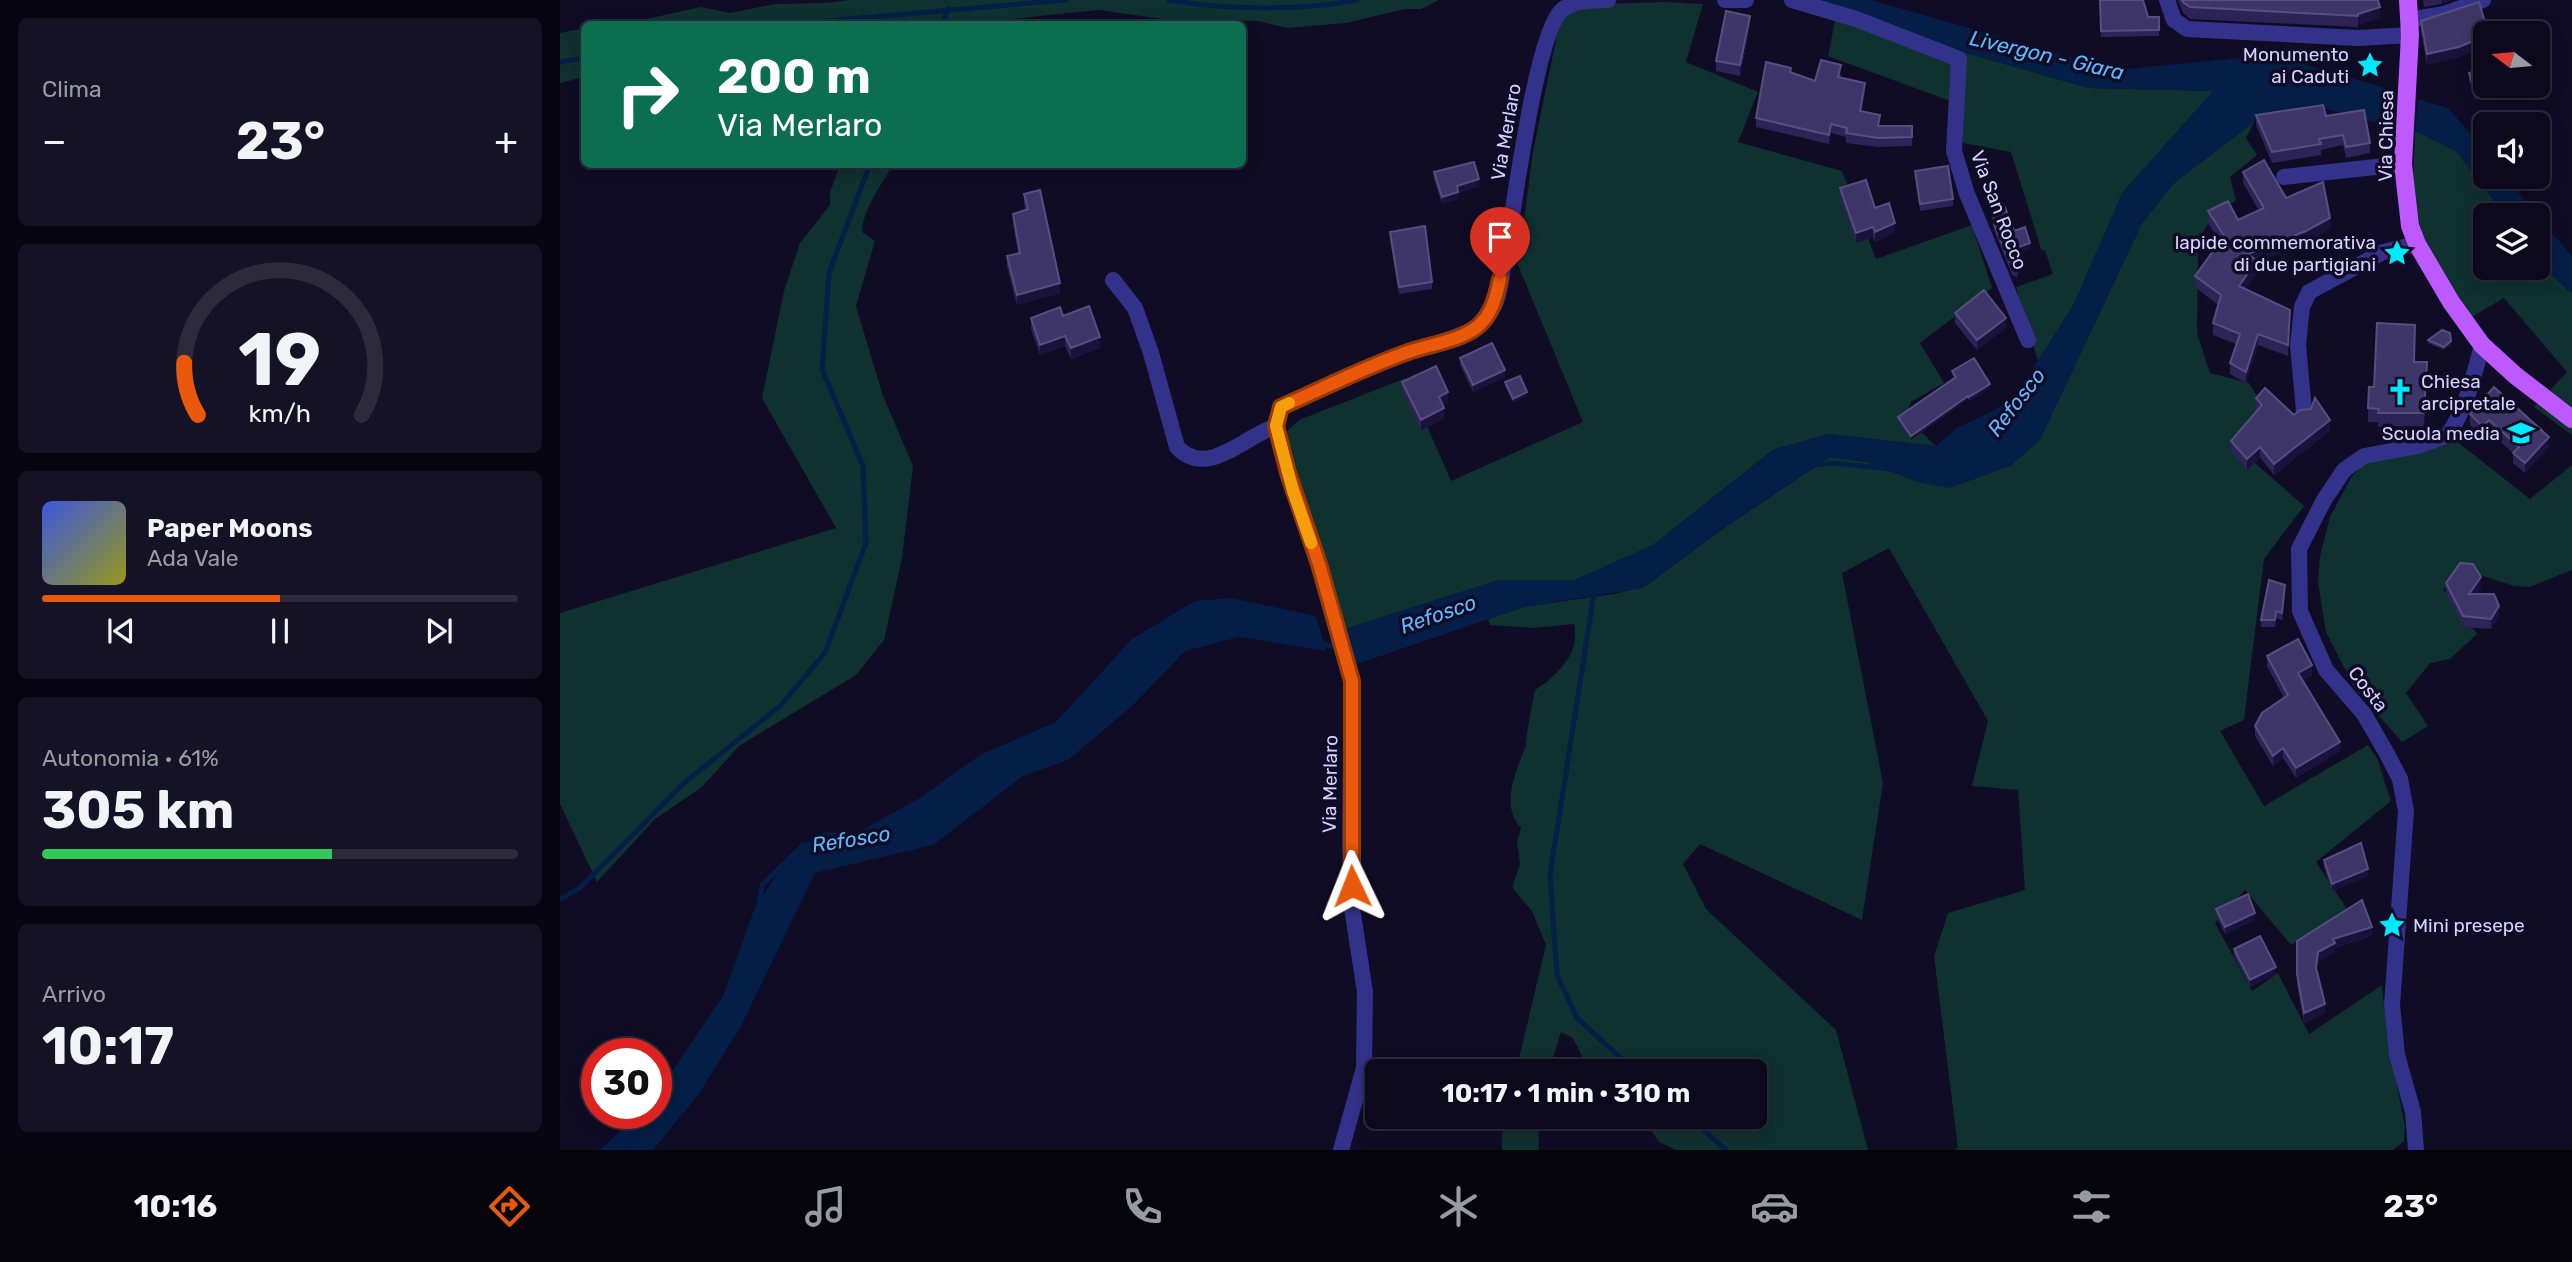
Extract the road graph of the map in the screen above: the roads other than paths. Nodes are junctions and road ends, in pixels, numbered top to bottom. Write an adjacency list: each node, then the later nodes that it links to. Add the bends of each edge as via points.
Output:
1 (1608, 0): 17 (street, Via Merlaro, via 1565,8 1557,15 1546,43 1494,306 1477,327 1281,407)
2 (1725, 0): 3 (street)
3 (1746, 0)
4 (1792, 0): 13 (street, Via San Rocco, via 1959,59 1954,150 1967,194)
5 (2167, 0): 8 (street, via 2174,20 2187,29 2358,38)
6 (2408, 0): 8 (main road, Via Chiesa)
7 (2483, 0): 8 (street)
8 (2410, 28): 9 (main road, Via Chiesa)
9 (2403, 164): 10 (street); 11 (main road, Via Chiesa, via 2410,226)
10 (2284, 177)
11 (2417, 244): 14 (main road, Via Chiesa); 15 (street, via 2383,251 2309,292 2302,307 2298,345)
12 (1114, 280): 17 (street, Via Merlaro, via 1135,308 1177,446 1185,455 1205,461)
13 (2028, 340)
14 (2482, 345): 16 (main road, Via Chiesa); 19 (street, Costa, via 2474,378 2448,435 2364,456 2343,470 2299,549 2300,611 2326,670 2364,714 2400,779 2406,811 2392,1005)
15 (2304, 411)
16 (2572, 419)
17 (1276, 426): 18 (street, Via Merlaro, via 1352,681 1352,908 1365,992 1364,1068)
18 (1341, 1150)
19 (2416, 1150)

